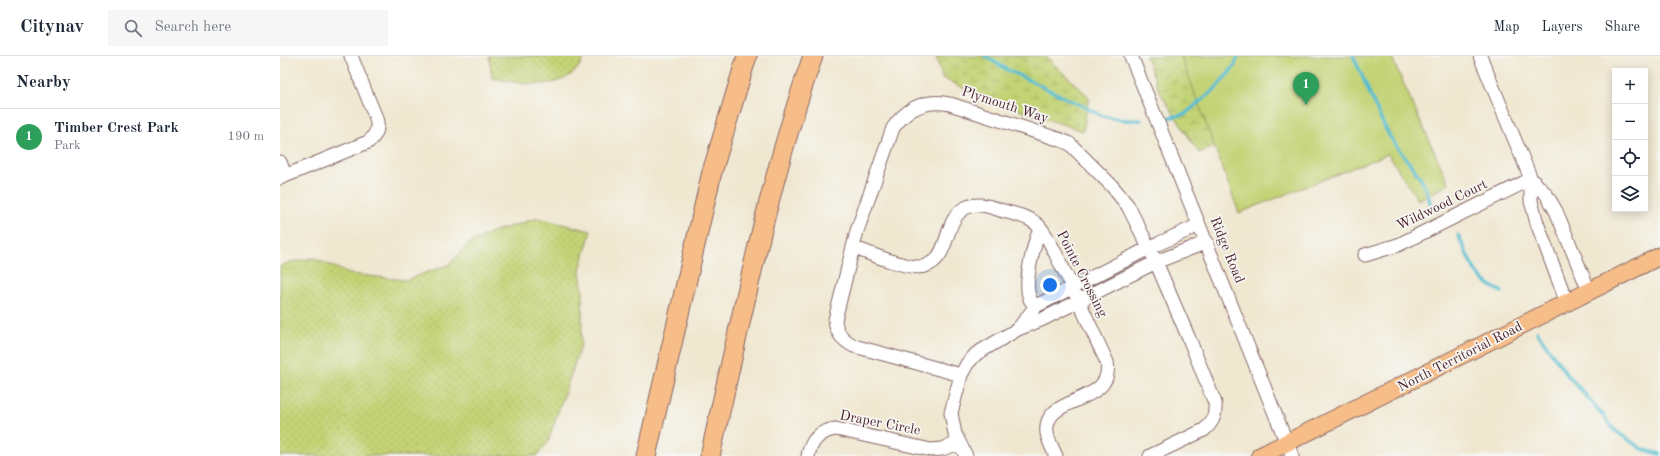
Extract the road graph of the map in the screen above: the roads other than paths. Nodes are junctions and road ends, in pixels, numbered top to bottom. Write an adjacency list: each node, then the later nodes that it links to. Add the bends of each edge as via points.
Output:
1 (351, 56): 7 (street, via 376,118 373,138)
2 (747, 56): 26 (highway, via 712,172)
3 (813, 56): 27 (highway, via 783,146 767,207)
4 (1131, 56): 9 (street, Ridge Road)
5 (1480, 56): 8 (street)
6 (280, 162): 7 (street)
7 (283, 177)
8 (1531, 179): 14 (street, Wildwood Court, via 1398,245); 18 (street, via 1546,194 1556,211); 20 (street, via 1530,201)
9 (1199, 225): 11 (street, Ridge Road); 13 (street)
10 (1040, 228): 12 (street, Pointe Crossing, via 1024,217 980,205 966,207 959,212 941,254 926,266 913,267); 17 (street, Pointe Crossing); 21 (street, via 1033,249 1028,290 1030,300)
11 (1207, 242): 16 (street); 25 (street, Ridge Road)
12 (853, 248): 13 (street, Plymouth Way, via 893,128 911,109 936,102 1070,144 1128,206); 23 (street, Plymouth Way, via 835,320 841,337 854,346)
13 (1149, 248): 16 (street, Plymouth Way); 17 (street)
14 (1365, 255)
15 (1660, 256): 18 (main road, North Territorial Road)
16 (1156, 262): 19 (street); 31 (street, Plymouth Way, via 1216,410 1211,424 1204,430)
17 (1072, 287): 19 (street, Pointe Crossing); 21 (street)
18 (1589, 291): 20 (main road, North Territorial Road)
19 (1079, 301): 22 (street); 30 (street, Pointe Crossing, via 1107,362 1107,376 1098,389 1052,415 1047,424 1047,434)
20 (1567, 303): 25 (main road, North Territorial Road)
21 (1036, 306): 22 (street)
22 (1018, 329): 23 (street, via 976,354)
23 (961, 374): 24 (street, via 951,414)
24 (960, 443): 28 (street, Draper Circle, via 931,450 836,429 817,436); 29 (street)
25 (1290, 449): 32 (main road, North Territorial Road)
26 (646, 456)
27 (710, 456)
28 (808, 456)
29 (966, 456)
30 (1056, 456)
31 (1150, 456)
32 (1260, 456)

